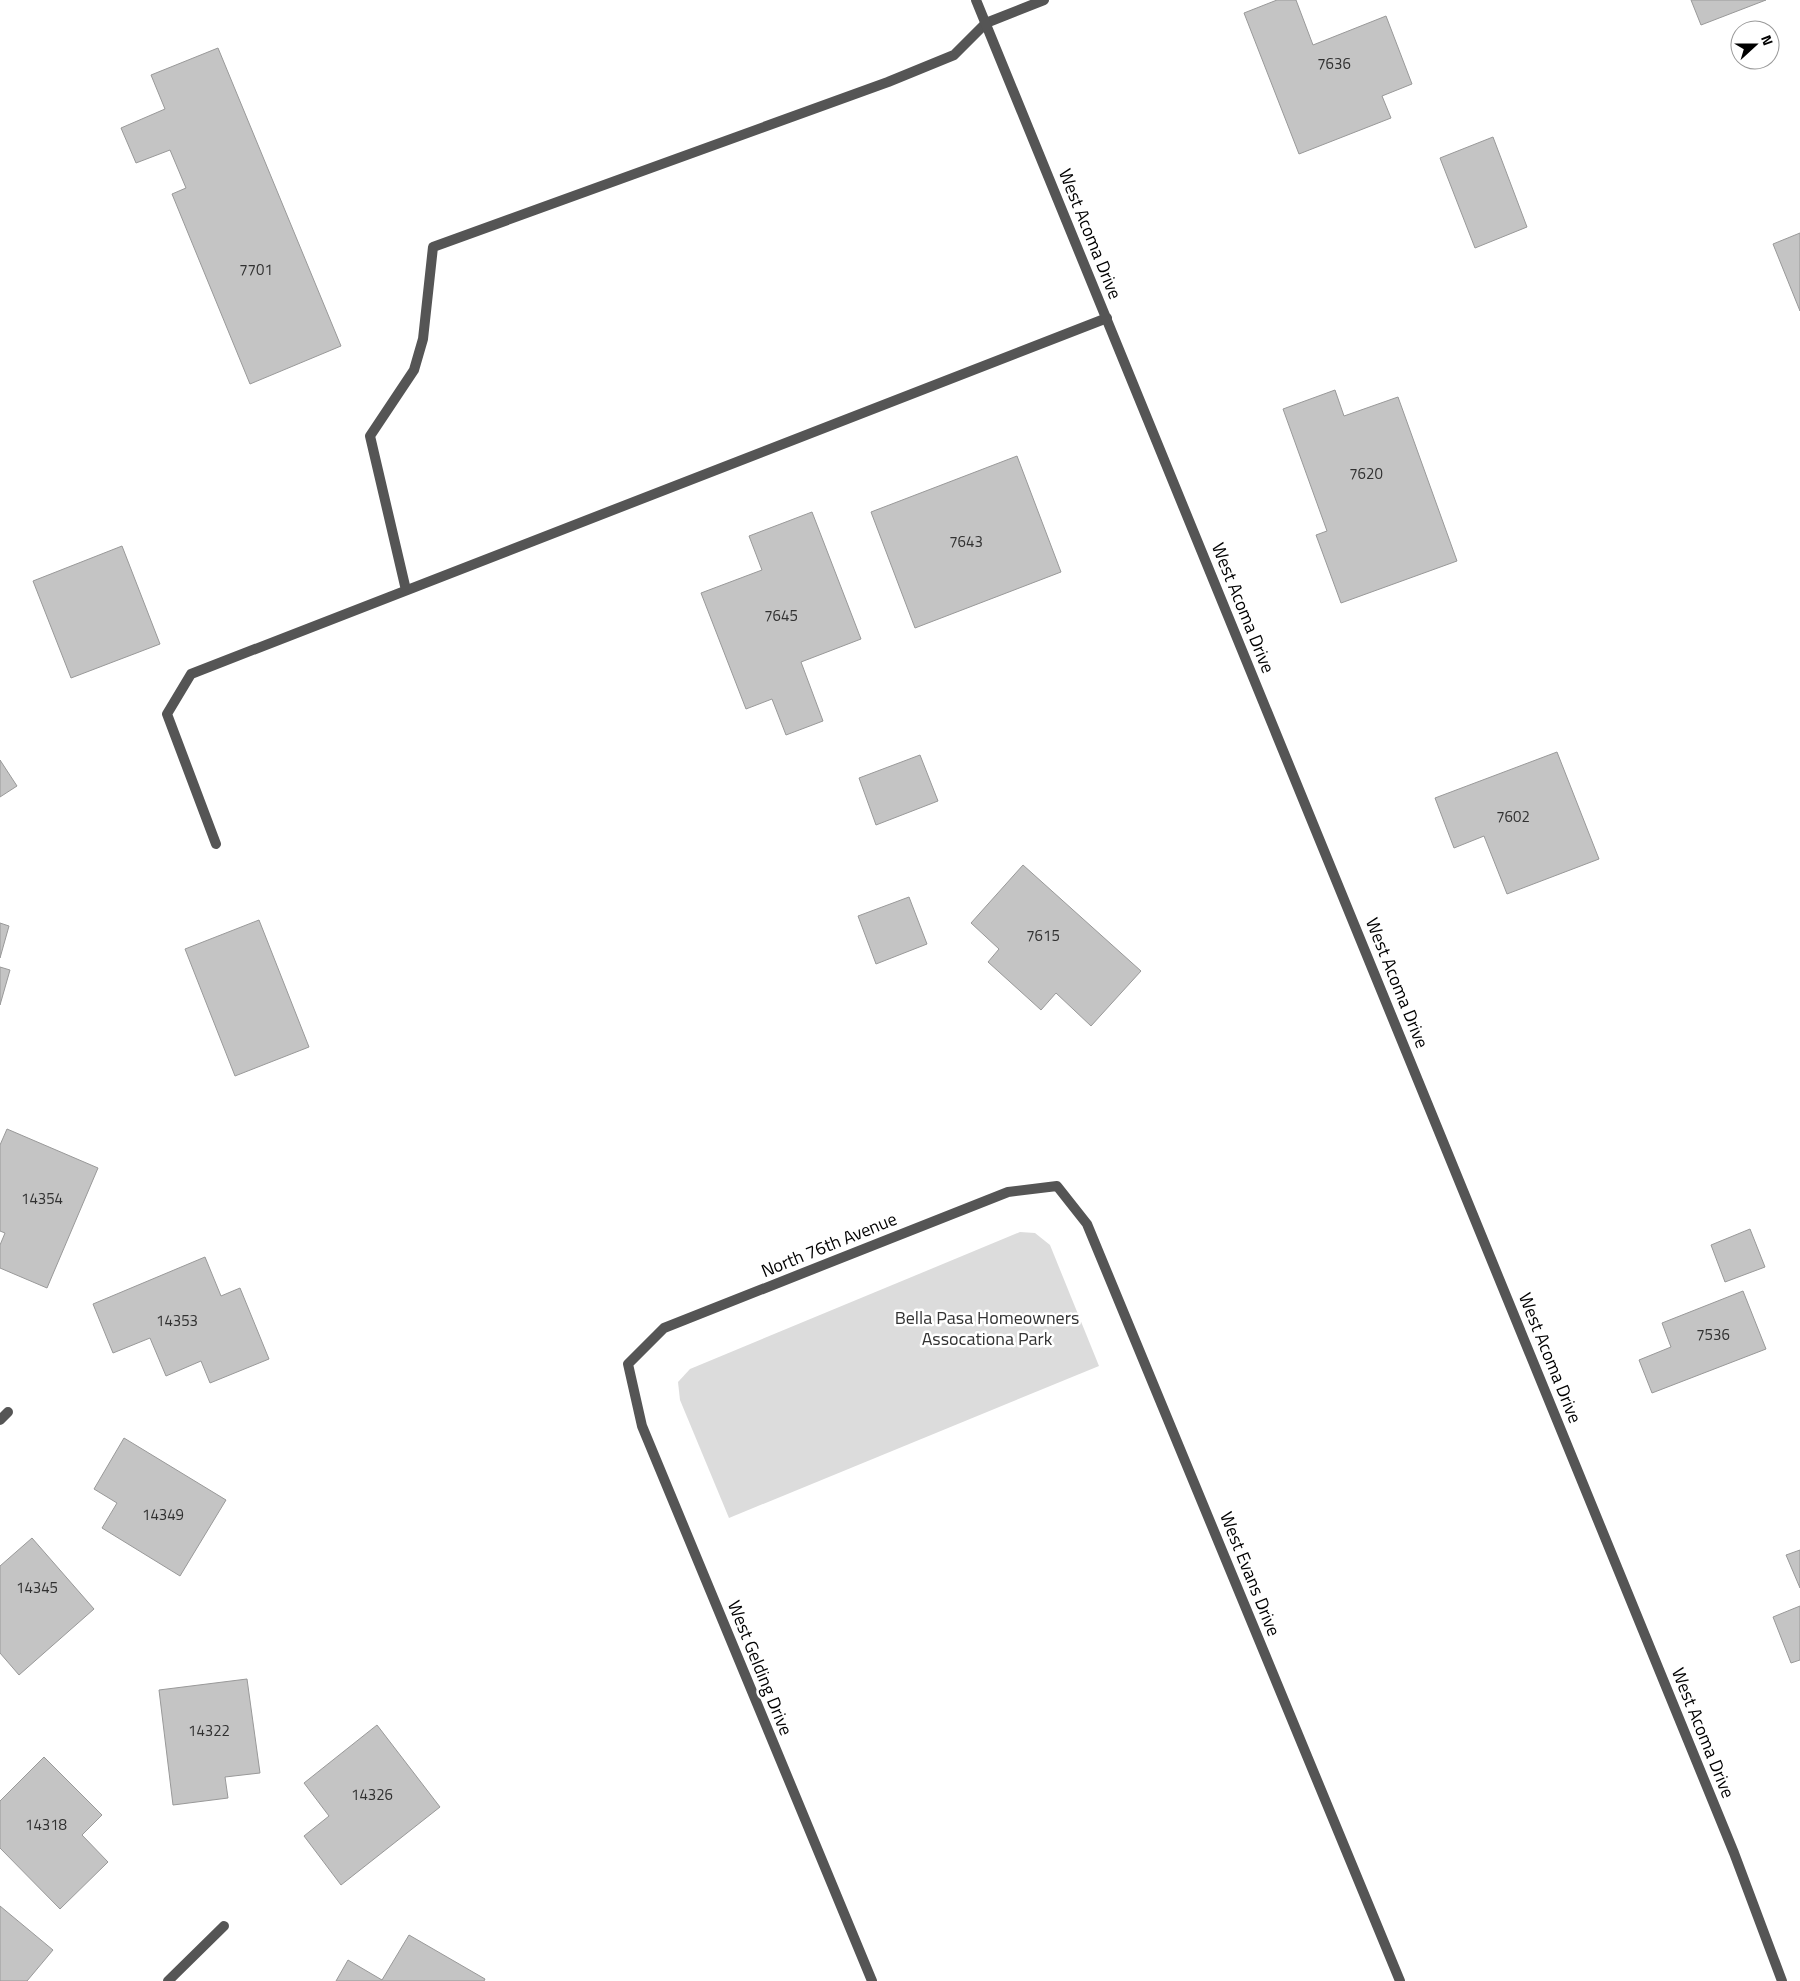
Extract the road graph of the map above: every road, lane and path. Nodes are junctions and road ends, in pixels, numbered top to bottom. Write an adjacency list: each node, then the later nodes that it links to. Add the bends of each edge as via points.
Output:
1 (976, 0): 3 (street, West Acoma Drive)
2 (1044, 0): 3 (street)
3 (986, 24): 4 (street, West Acoma Drive); 5 (street, via 954,55 888,82 432,247 423,340 414,370 370,436)
4 (1107, 318): 5 (street); 13 (street, West Acoma Drive, via 1734,1853)
5 (406, 590): 6 (street, via 192,674 167,714)
6 (216, 844)
7 (1057, 1186): 8 (street, North 76th Avenue, via 1008,1192 664,1328); 12 (street, West Evans Drive, via 1087,1224)
8 (628, 1364): 11 (street, West Gelding Drive, via 642,1426)
9 (224, 1926): 10 (street)
10 (168, 1981)
11 (872, 1981)
12 (1400, 1981)
13 (1782, 1981)

